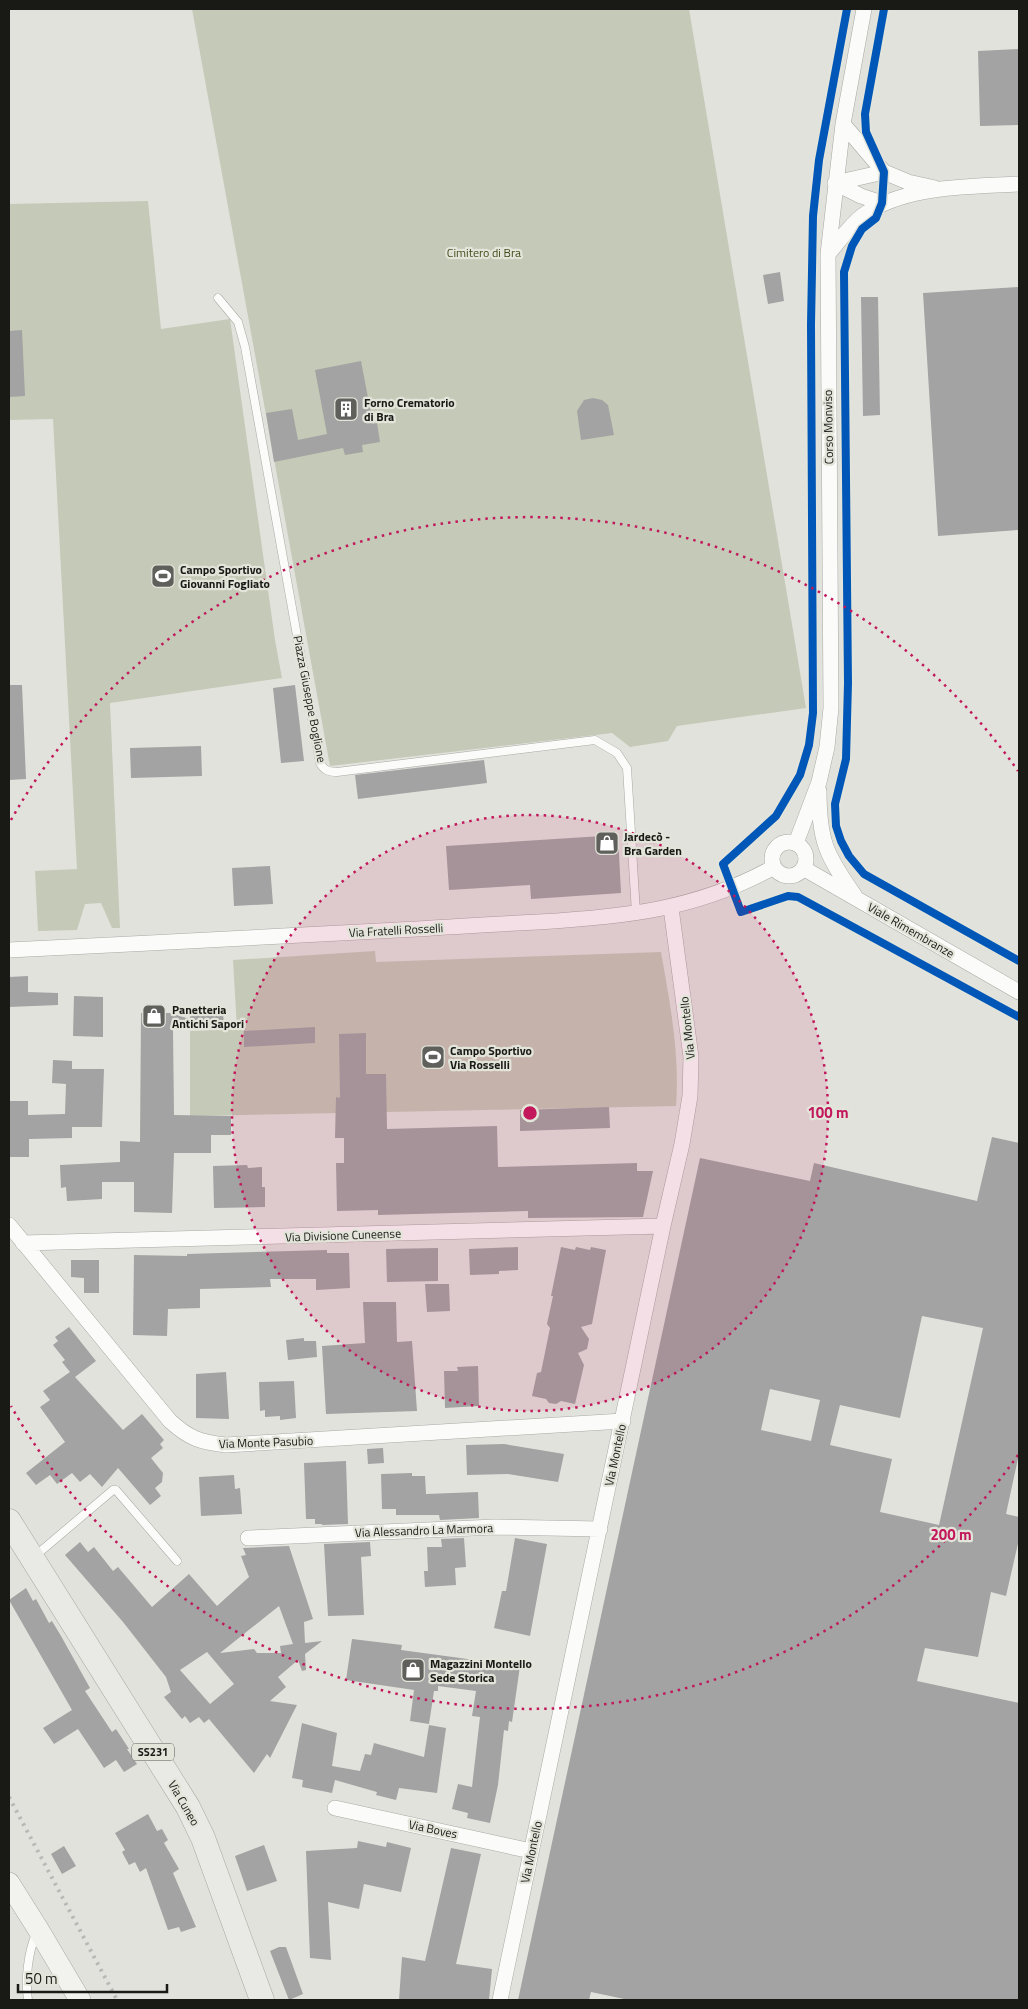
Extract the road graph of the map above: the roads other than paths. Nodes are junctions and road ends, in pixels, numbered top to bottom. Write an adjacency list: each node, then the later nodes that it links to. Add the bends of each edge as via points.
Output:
1 (864, 9): 2 (street, Corso Monviso)
2 (843, 124): 3 (street); 4 (street, Corso Monviso)
3 (884, 172): 4 (street); 6 (street)
4 (835, 183): 7 (street); 8 (street, Corso Monviso)
5 (1019, 184): 6 (street)
6 (939, 189): 7 (street)
7 (882, 203): 8 (street, via 860,218)
8 (828, 254): 10 (street, Corso Monviso, via 831,708)
9 (218, 298): 16 (lane, Piazza Giuseppe Boglione, via 238,322 245,347 323,768 337,772 595,740 617,752 627,768)
10 (819, 782): 11 (street, Corso Monviso); 14 (street, via 819,818 824,843 833,865)
11 (796, 843): 12 (street, via 786,842 776,847 772,856); 13 (street, via 806,857)
12 (774, 867): 13 (street, via 788,876 799,873); 15 (street, Via Fratelli Rosselli, via 748,881)
13 (803, 868): 14 (street, Viale Rimembranze)
14 (857, 900): 18 (street, Viale Rimembranze)
15 (671, 908): 16 (street, Via Fratelli Rosselli); 20 (street, Via Montello, via 692,1057 684,1134)
16 (636, 913): 17 (street, Via Fratelli Rosselli, via 382,931)
17 (9, 950)
18 (1019, 992)
19 (9, 1225): 21 (street, Via Monte Pasubio)
20 (663, 1226): 21 (street, Via Divisione Cuneense); 22 (street, Via Montello)
21 (23, 1243): 22 (street, Via Monte Pasubio, via 170,1421 185,1435 202,1443 226,1445)
22 (623, 1420): 24 (street, Via Montello)
23 (9, 1521): 26 (main road, Via Cuneo / SS231)
24 (600, 1530): 25 (street, Via Alessandro La Marmora, via 495,1527); 29 (street, Via Montello)
25 (248, 1538)
26 (33, 1558): 27 (lane, via 116,1490); 34 (main road, Via Cuneo / SS231, via 188,1807 203,1838)
27 (177, 1560)
28 (335, 1808): 29 (street, Via Boves)
29 (531, 1851): 35 (street, Via Montello)
30 (9, 1883): 31 (main road)
31 (38, 1929): 32 (lane, via 30,1948); 33 (main road)
32 (28, 2000)
33 (80, 2000)
34 (262, 2000)
35 (500, 2000)

